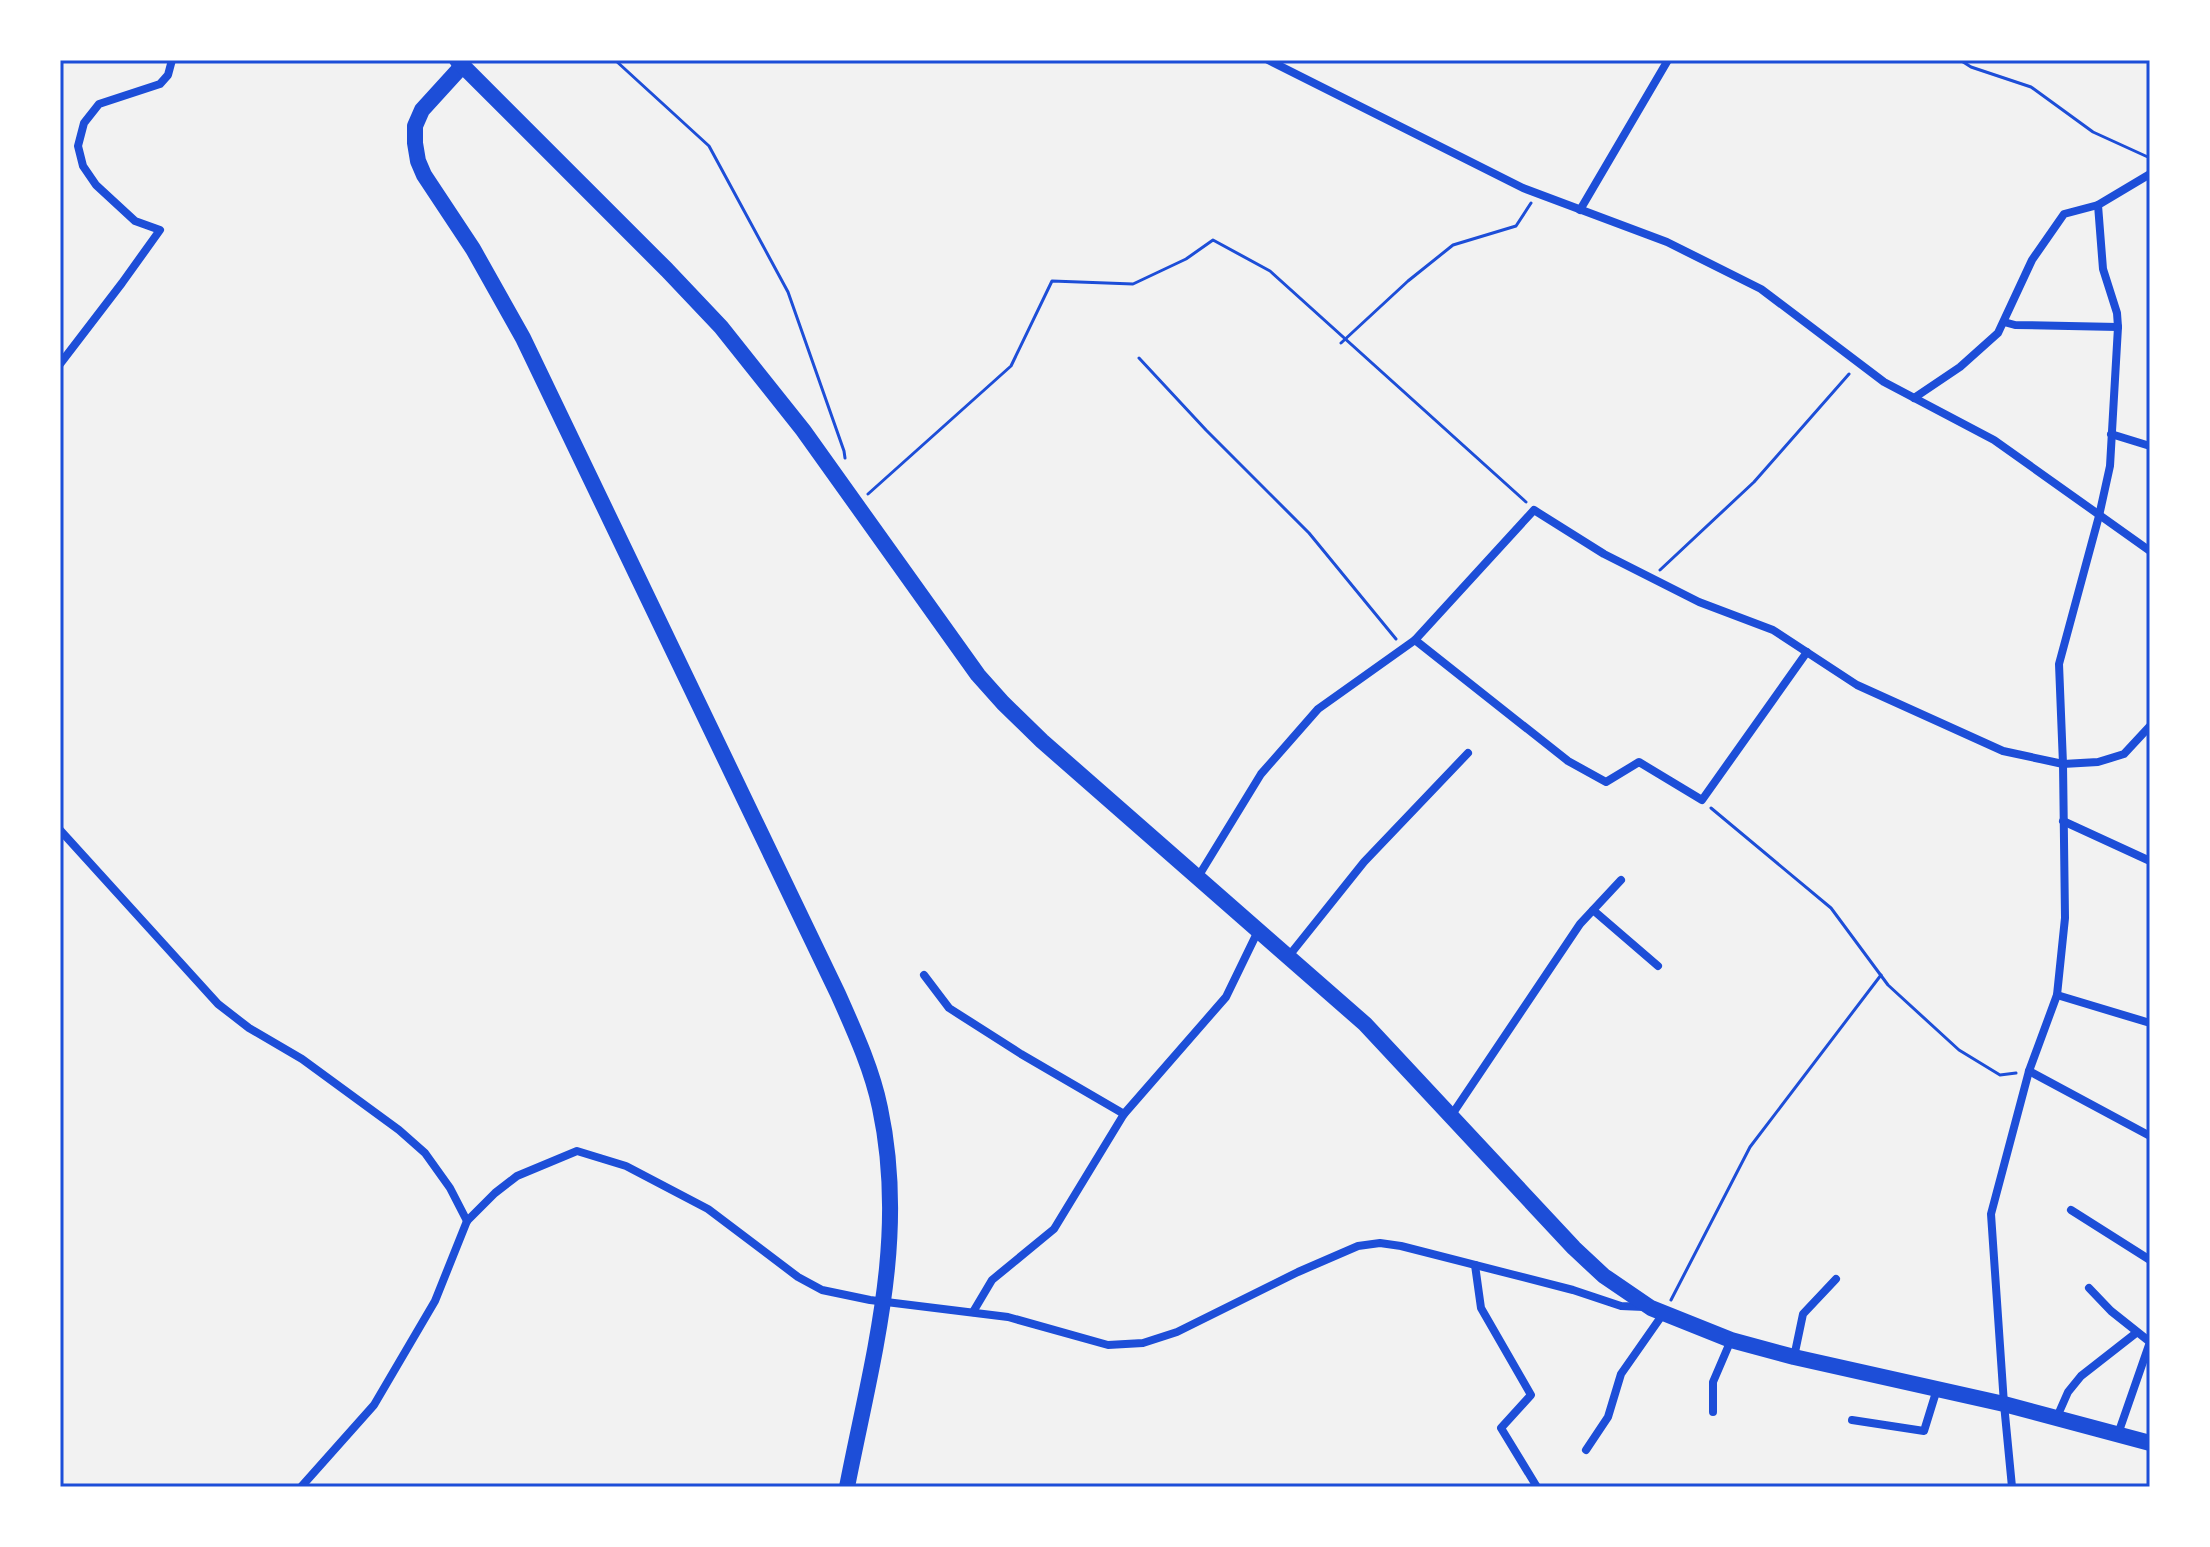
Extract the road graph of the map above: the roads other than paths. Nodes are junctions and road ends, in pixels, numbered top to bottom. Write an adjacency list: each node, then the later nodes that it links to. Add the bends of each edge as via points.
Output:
1 (172, 60): 10 (street, via 160,84 99,104 84,123 78,146 96,185 135,221 160,230)
2 (1268, 60): 7 (street)
3 (1668, 60): 7 (street)
4 (460, 63): 24 (main road, via 721,327 1003,703); 43 (main road, via 415,126 418,161 523,338 857,1038 879,1104 891,1187)
5 (2150, 174): 6 (street)
6 (2098, 205): 8 (street, via 2064,214 2032,260); 9 (street, via 2103,269)
7 (1580, 210): 11 (street, via 1667,242 1761,289 1884,382)
8 (2004, 322): 9 (street); 11 (street, via 1960,367)
9 (2118, 327): 12 (street)
10 (60, 364)
11 (1914, 398): 14 (street, via 1994,440)
12 (2111, 434): 13 (street); 14 (street)
13 (2150, 446)
14 (2099, 516): 15 (street); 20 (street, via 2059,664)
15 (2150, 551)
16 (1415, 640): 17 (street, via 1534,510 1604,554 1699,602 1773,630); 17 (street, via 1568,761 1606,782 1639,762 1702,800); 24 (street, via 1318,709 1261,774)
17 (1807, 652): 20 (street, via 1857,685 2003,751)
18 (2150, 726): 20 (street, via 2124,754)
19 (1468, 753): 28 (street, via 1364,862)
20 (2063, 764): 21 (street)
21 (2063, 821): 23 (street); 31 (street, via 2065,918)
22 (60, 830): 38 (street, via 218,1004 302,1059 425,1153)
23 (2150, 861)
24 (1197, 878): 27 (main road)
25 (1621, 880): 26 (street)
26 (1593, 910): 29 (street); 35 (street)
27 (1258, 931): 28 (main road); 34 (street, via 1226,997)
28 (1288, 957): 35 (main road, via 1365,1024)
29 (1658, 966)
30 (924, 975): 34 (street, via 949,1008)
31 (2057, 995): 32 (street); 33 (street)
32 (2150, 1023)
33 (2029, 1071): 36 (street); 51 (street, via 1991,1214)
34 (1124, 1114): 45 (street, via 1054,1229 992,1280)
35 (1451, 1116): 44 (main road, via 1574,1248 1604,1276)
36 (2150, 1136)
37 (2071, 1210): 39 (street)
38 (467, 1221): 43 (street, via 517,1176 577,1151 626,1166 708,1209 822,1290); 58 (street, via 435,1301 374,1405)
39 (2150, 1260)
40 (1475, 1265): 44 (street); 45 (street, via 1401,1246 1358,1246 1143,1343 1108,1345); 60 (street, via 1481,1308 1531,1395 1501,1428)
41 (1836, 1279): 49 (street, via 1803,1314)
42 (2089, 1288): 46 (street)
43 (884, 1302): 45 (street); 59 (main road)
44 (1657, 1311): 47 (main road); 57 (street, via 1621,1374 1608,1417)
45 (973, 1312)
46 (2136, 1333): 48 (street); 53 (street, via 2081,1376)
47 (1731, 1340): 49 (main road); 52 (street, via 1713,1382)
48 (2150, 1342): 55 (street)
49 (1794, 1357): 50 (main road)
50 (1937, 1389): 51 (main road); 54 (street, via 1924,1431)
51 (2004, 1404): 53 (main road); 61 (street)
52 (1713, 1412)
53 (2057, 1418): 55 (main road)
54 (1852, 1420)
55 (2118, 1434): 56 (main road)
56 (2150, 1443)
57 (1586, 1450)
58 (301, 1487)
59 (847, 1487)
60 (1537, 1487)
61 (2012, 1487)

